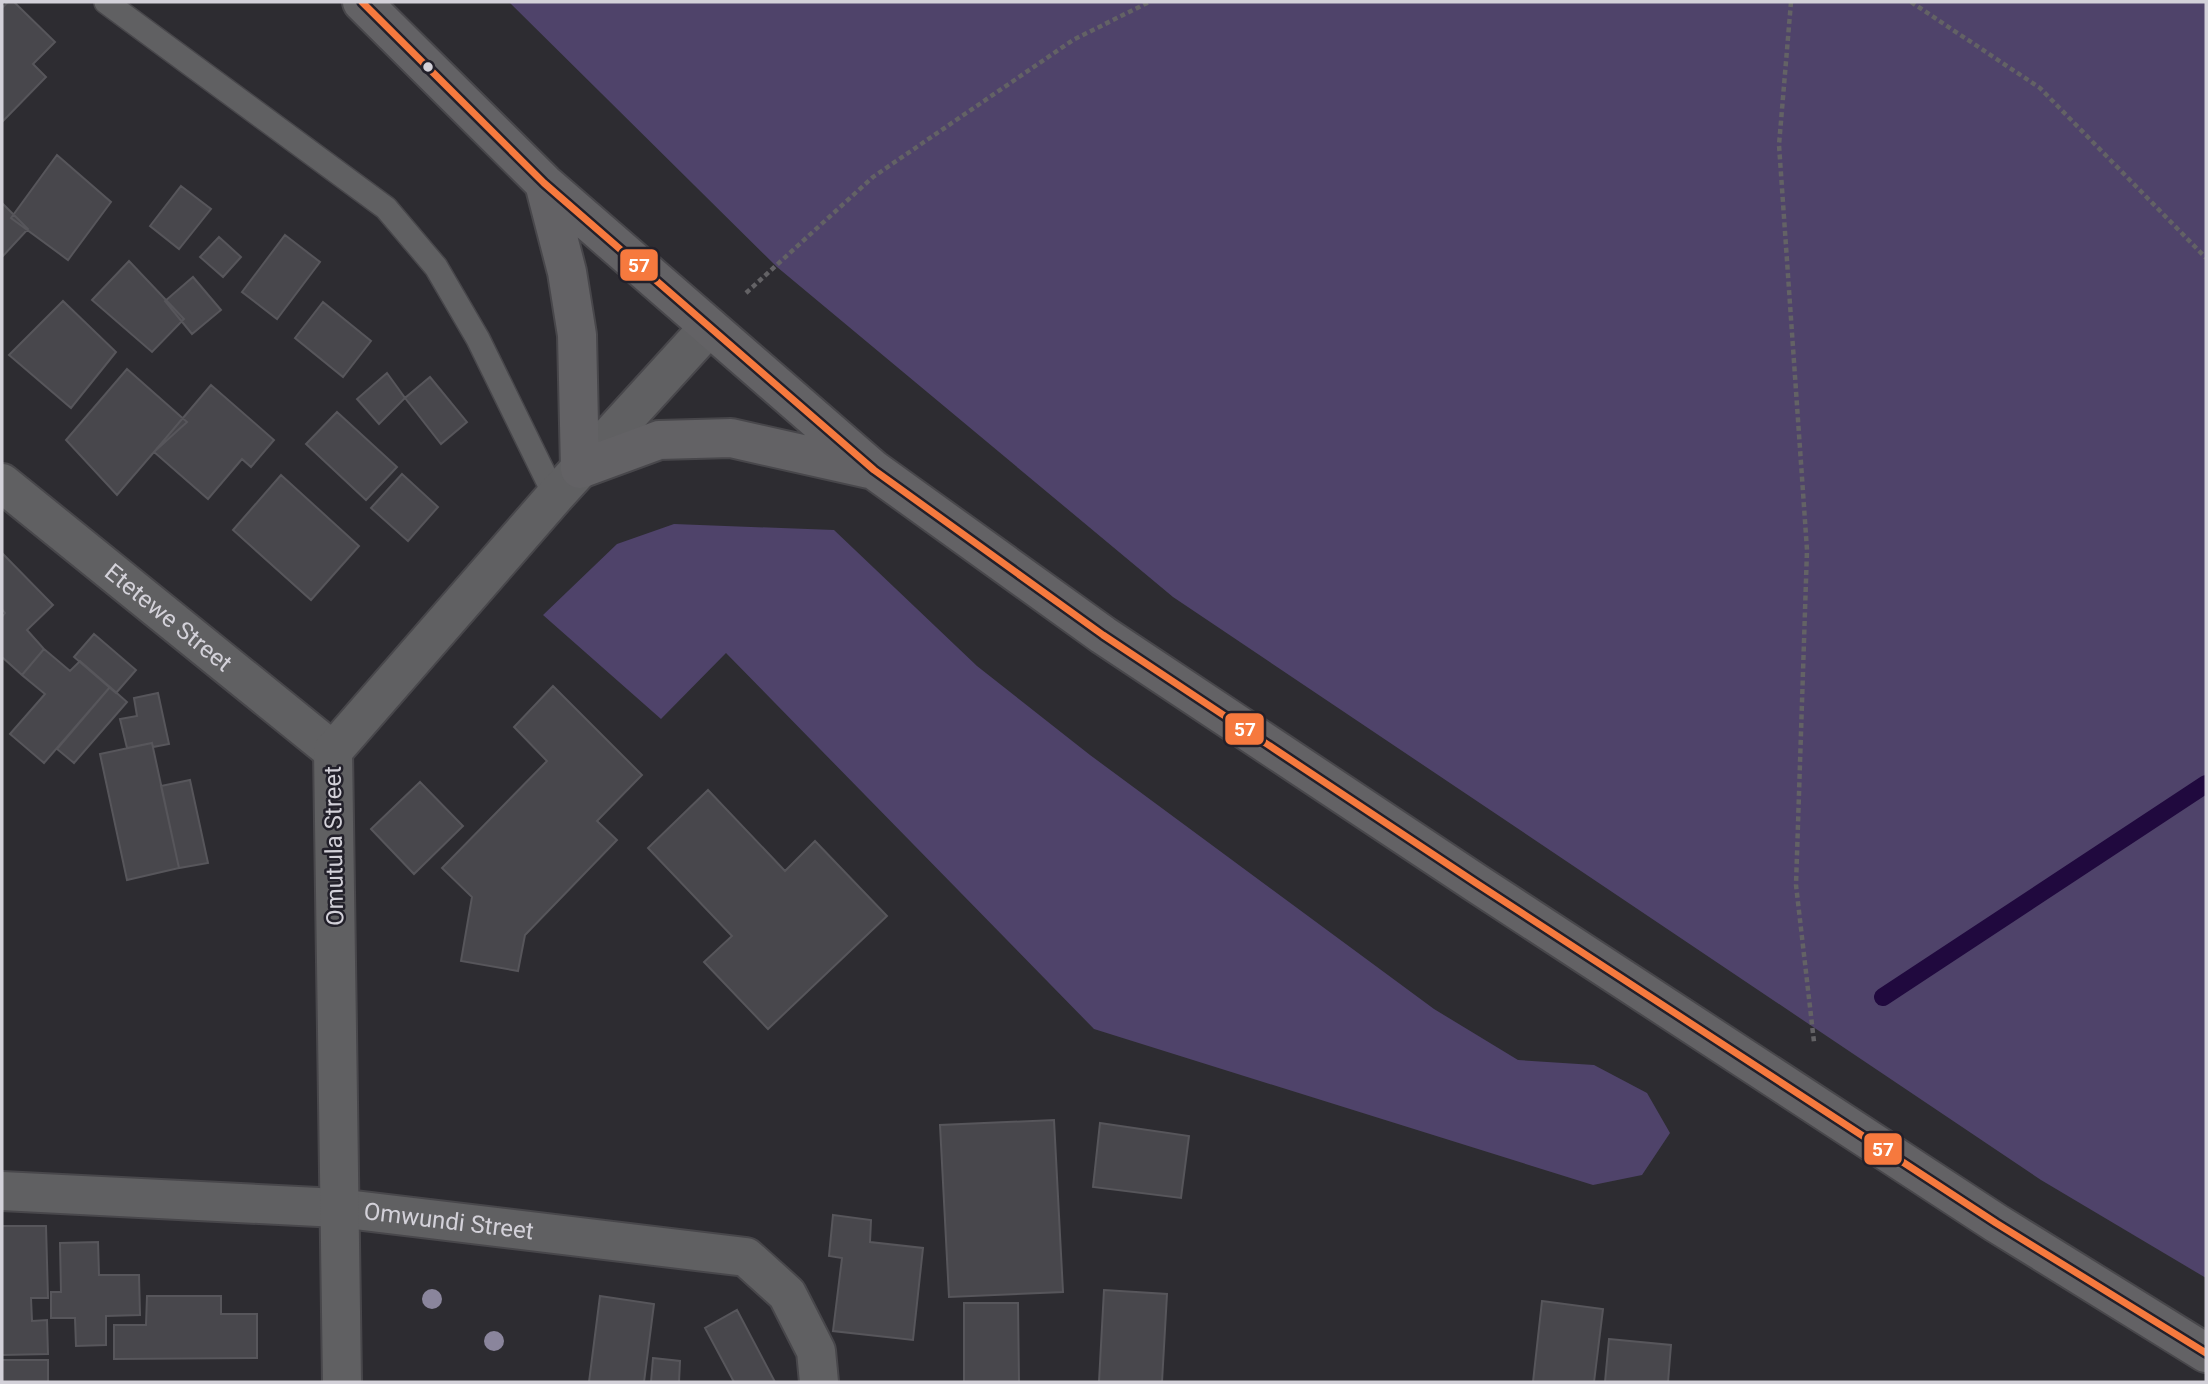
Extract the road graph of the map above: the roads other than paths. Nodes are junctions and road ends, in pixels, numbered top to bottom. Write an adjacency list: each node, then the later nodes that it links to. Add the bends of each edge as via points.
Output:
1 (106, 2): 6 (lane, via 386,208 436,267)
2 (362, 2): 3 (main road)
3 (544, 183): 4 (main road); 6 (main road, via 577,335)
4 (709, 327): 5 (main road); 6 (street, Omutula Street)
5 (874, 470): 6 (main road, via 730,438 659,440); 11 (main road, via 1103,635 1996,1223)
6 (567, 482): 8 (street, Omutula Street)
7 (2, 483): 8 (street, Etetewe Street)
8 (334, 751): 10 (street, Omutula Street)
9 (2, 1191): 10 (street, Omwundi Street)
10 (338, 1208): 12 (street, Omutula Street); 13 (street, Omwundi Street, via 746,1257 787,1294 816,1351)
11 (2206, 1353)
12 (342, 1382)
13 (819, 1382)

